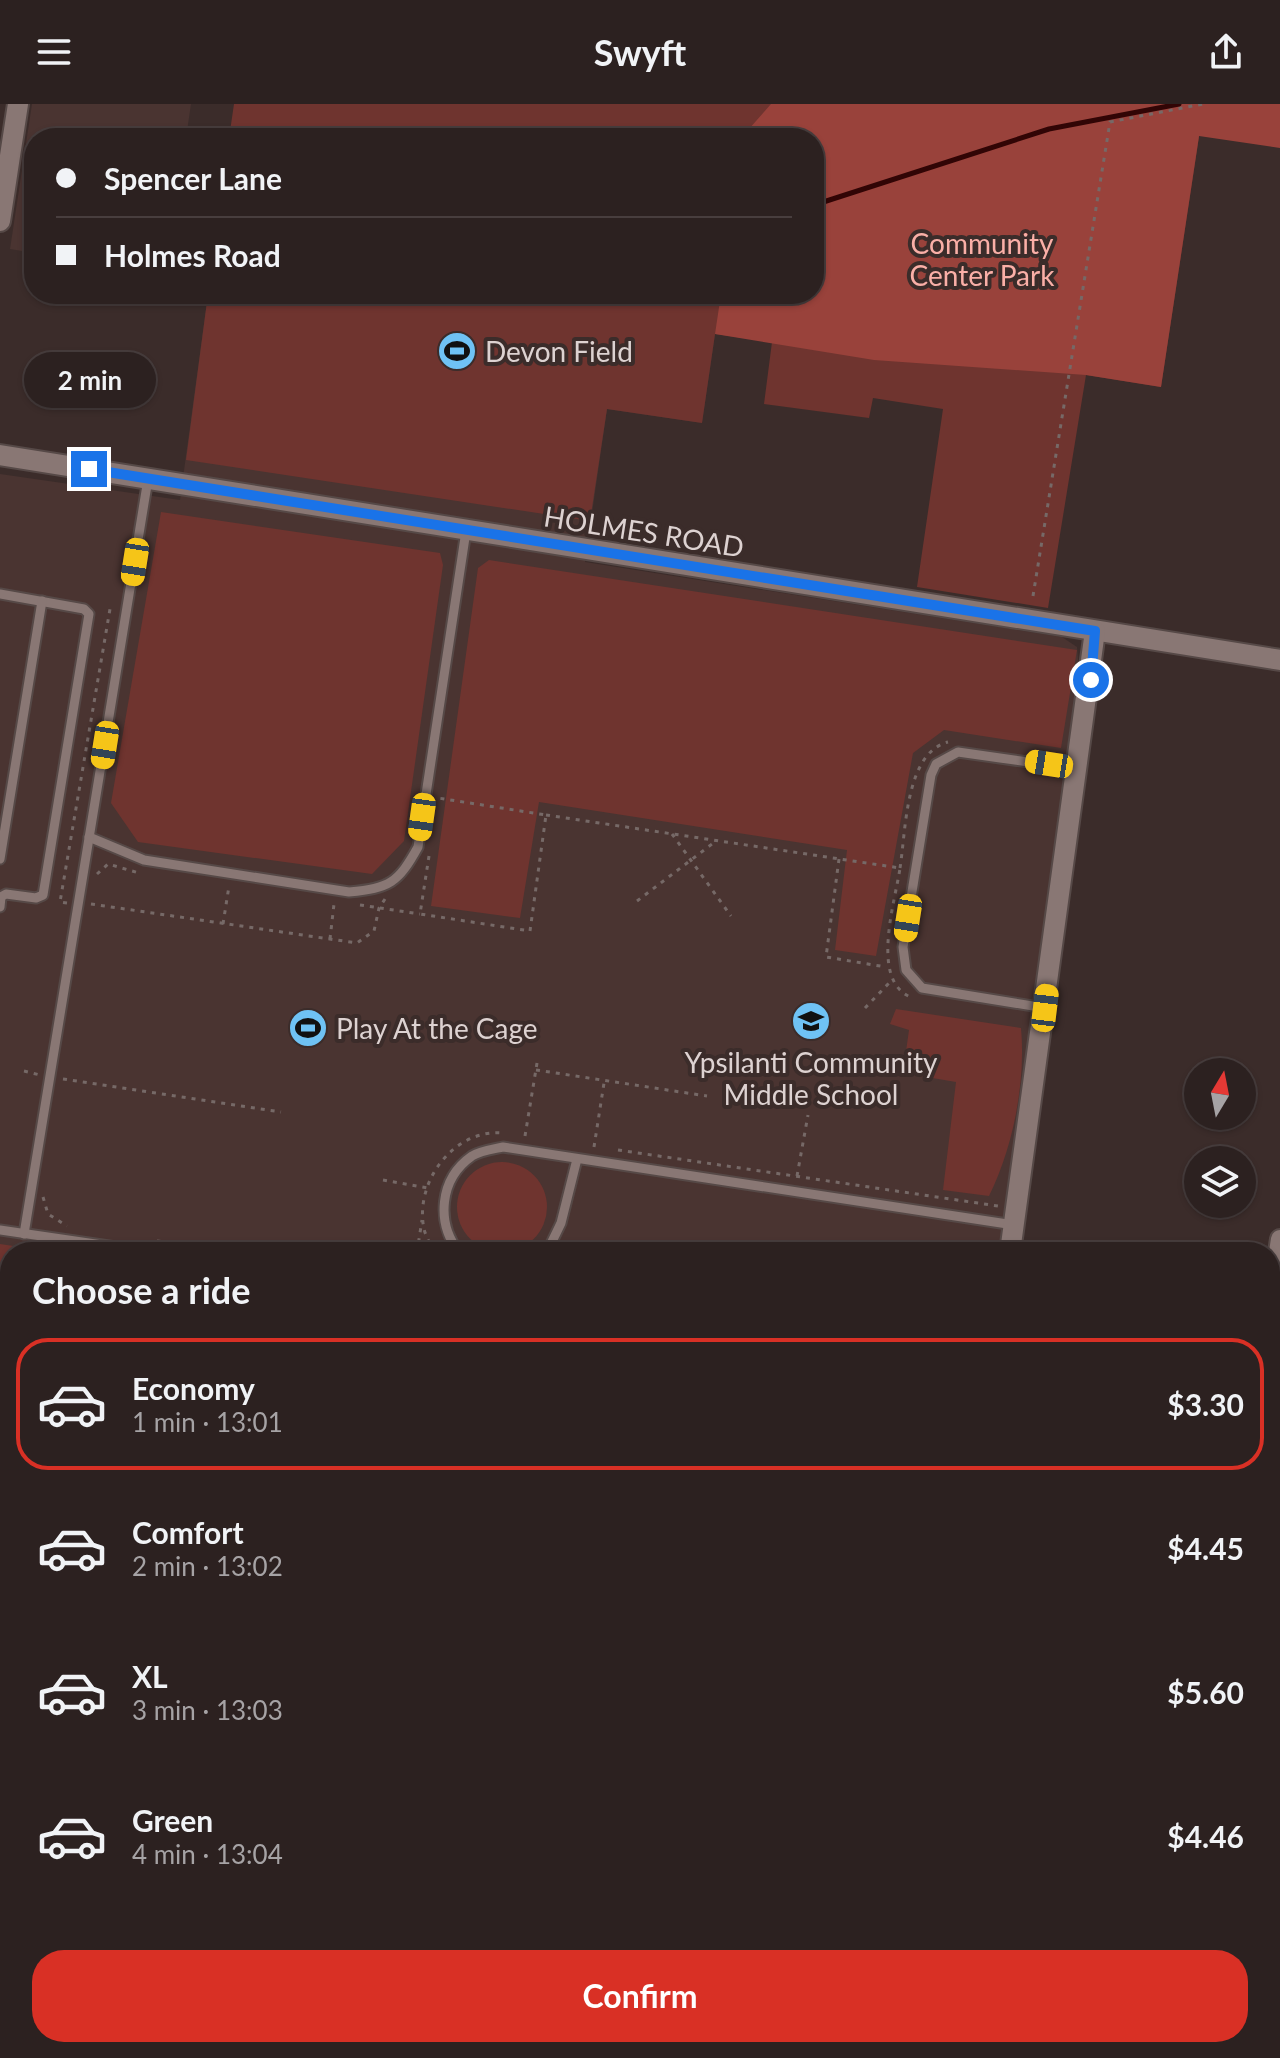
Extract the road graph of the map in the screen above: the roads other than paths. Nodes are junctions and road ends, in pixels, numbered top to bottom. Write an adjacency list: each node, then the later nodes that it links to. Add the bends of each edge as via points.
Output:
1 (18, 104): 2 (main road)
2 (0, 221)
3 (0, 455): 4 (main road, HOLMES ROAD)
4 (148, 479): 5 (main road, HOLMES ROAD); 11 (lane)
5 (466, 531): 8 (main road, HOLMES ROAD); 11 (lane, via 418,847 402,874 382,889 349,892 144,860)
6 (0, 594): 7 (lane)
7 (42, 601): 12 (lane); 13 (lane, via 89,614 43,895)
8 (1095, 631): 9 (main road, HOLMES ROAD); 10 (main road)
9 (1280, 660)
10 (1077, 769): 15 (main road); 15 (lane, via 958,752 936,764 903,947 906,970 922,988)
11 (89, 837): 19 (lane)
12 (0, 859)
13 (3, 893): 14 (lane)
14 (0, 907)
15 (1045, 1008): 17 (main road)
16 (577, 1159): 17 (lane); 21 (lane, via 503,1147 473,1156 449,1183 442,1215); 22 (lane)
17 (1014, 1225): 23 (main road)
18 (0, 1230): 19 (lane)
19 (24, 1234): 20 (lane)
20 (80, 1242)
21 (452, 1242)
22 (552, 1242)
23 (1011, 1242)

